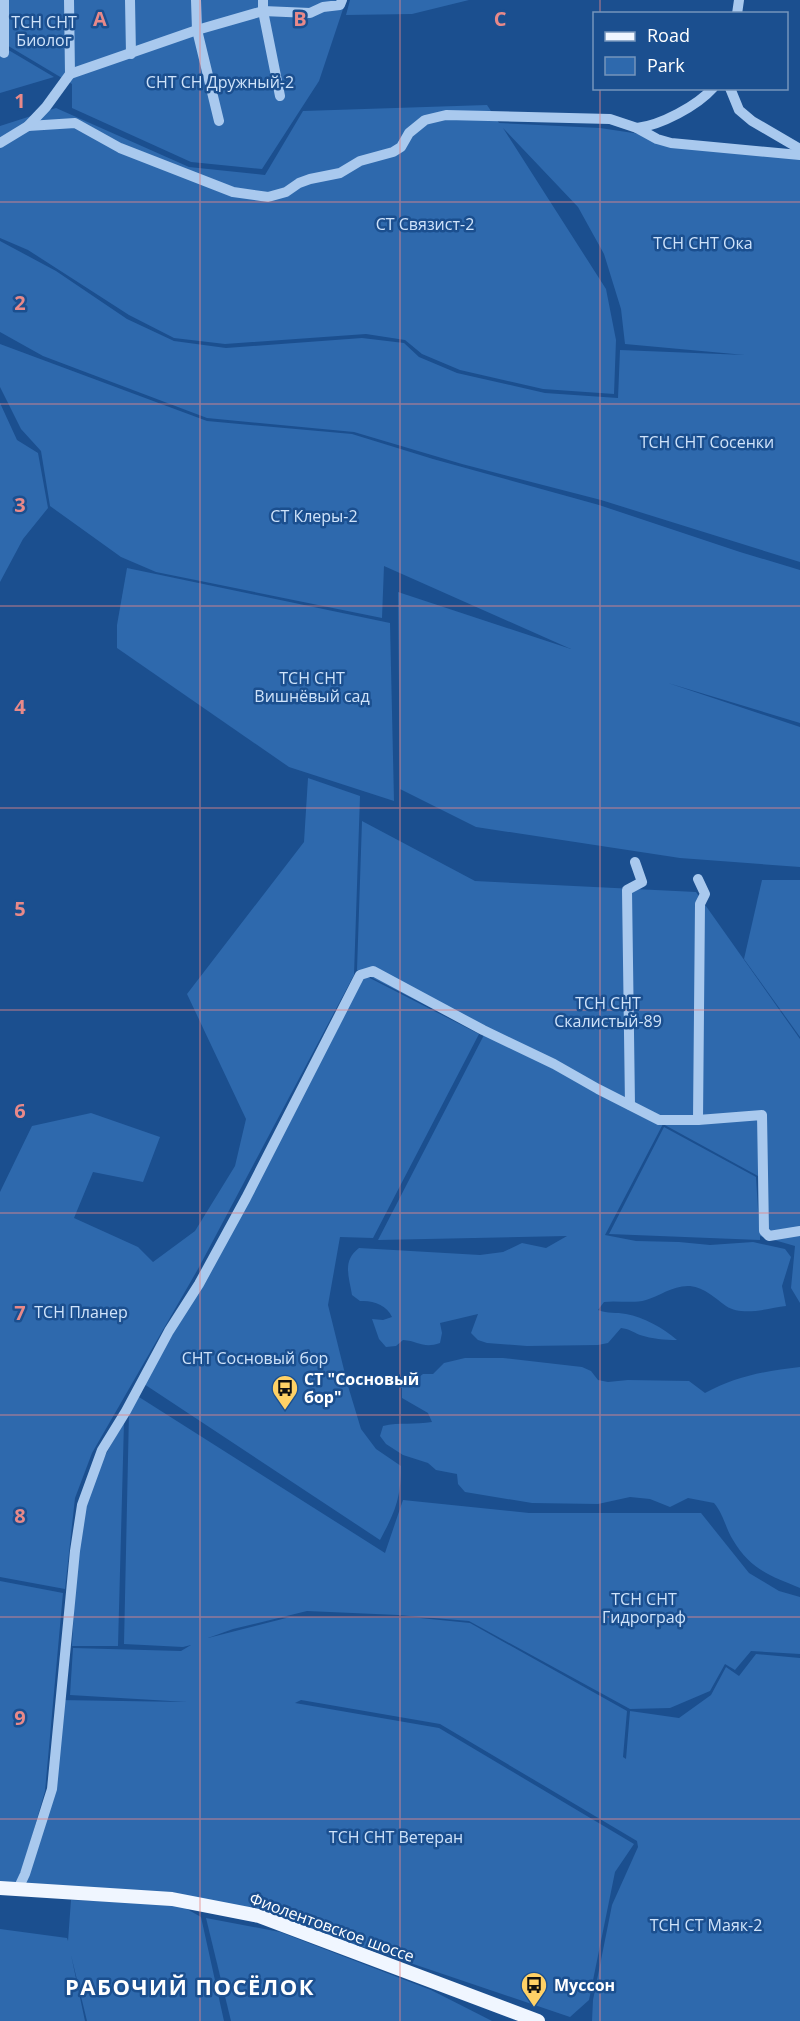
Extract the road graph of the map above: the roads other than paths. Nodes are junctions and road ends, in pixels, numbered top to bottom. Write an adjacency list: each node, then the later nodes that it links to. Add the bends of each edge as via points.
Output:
1 (3, 0): 8 (street)
2 (69, 0): 10 (street)
3 (130, 0): 9 (street)
4 (196, 0): 7 (street)
5 (342, 0): 6 (street, via 340,5 310,13)
6 (263, 5): 7 (street); 13 (street)
7 (197, 30): 9 (street); 14 (street)
8 (4, 53)
9 (130, 54): 10 (street)
10 (70, 74): 15 (street)
11 (710, 90): 16 (street, via 664,120)
12 (731, 90): 18 (street, via 739,110)
13 (280, 96)
14 (219, 122)
15 (28, 126): 16 (street, via 75,123 120,148 233,192 268,197 393,152 425,120 446,115 610,119); 17 (street)
16 (637, 128): 19 (street, via 671,143)
17 (0, 143)
18 (800, 149)
19 (800, 155)
20 (635, 862): 22 (street, via 642,882 627,890)
21 (698, 879): 23 (street, via 705,894 700,904)
22 (630, 1105): 23 (street, via 659,1119); 26 (street, via 373,971 360,975 246,1198 102,1450 82,1504 52,1789)
23 (698, 1120): 24 (street, via 762,1115 764,1231 770,1236)
24 (800, 1231)
25 (0, 1888): 26 (main road, Фиолентовское шоссе)
26 (18, 1889): 27 (main road, Фиолентовское шоссе, via 172,1899 259,1916)
27 (538, 2021)

